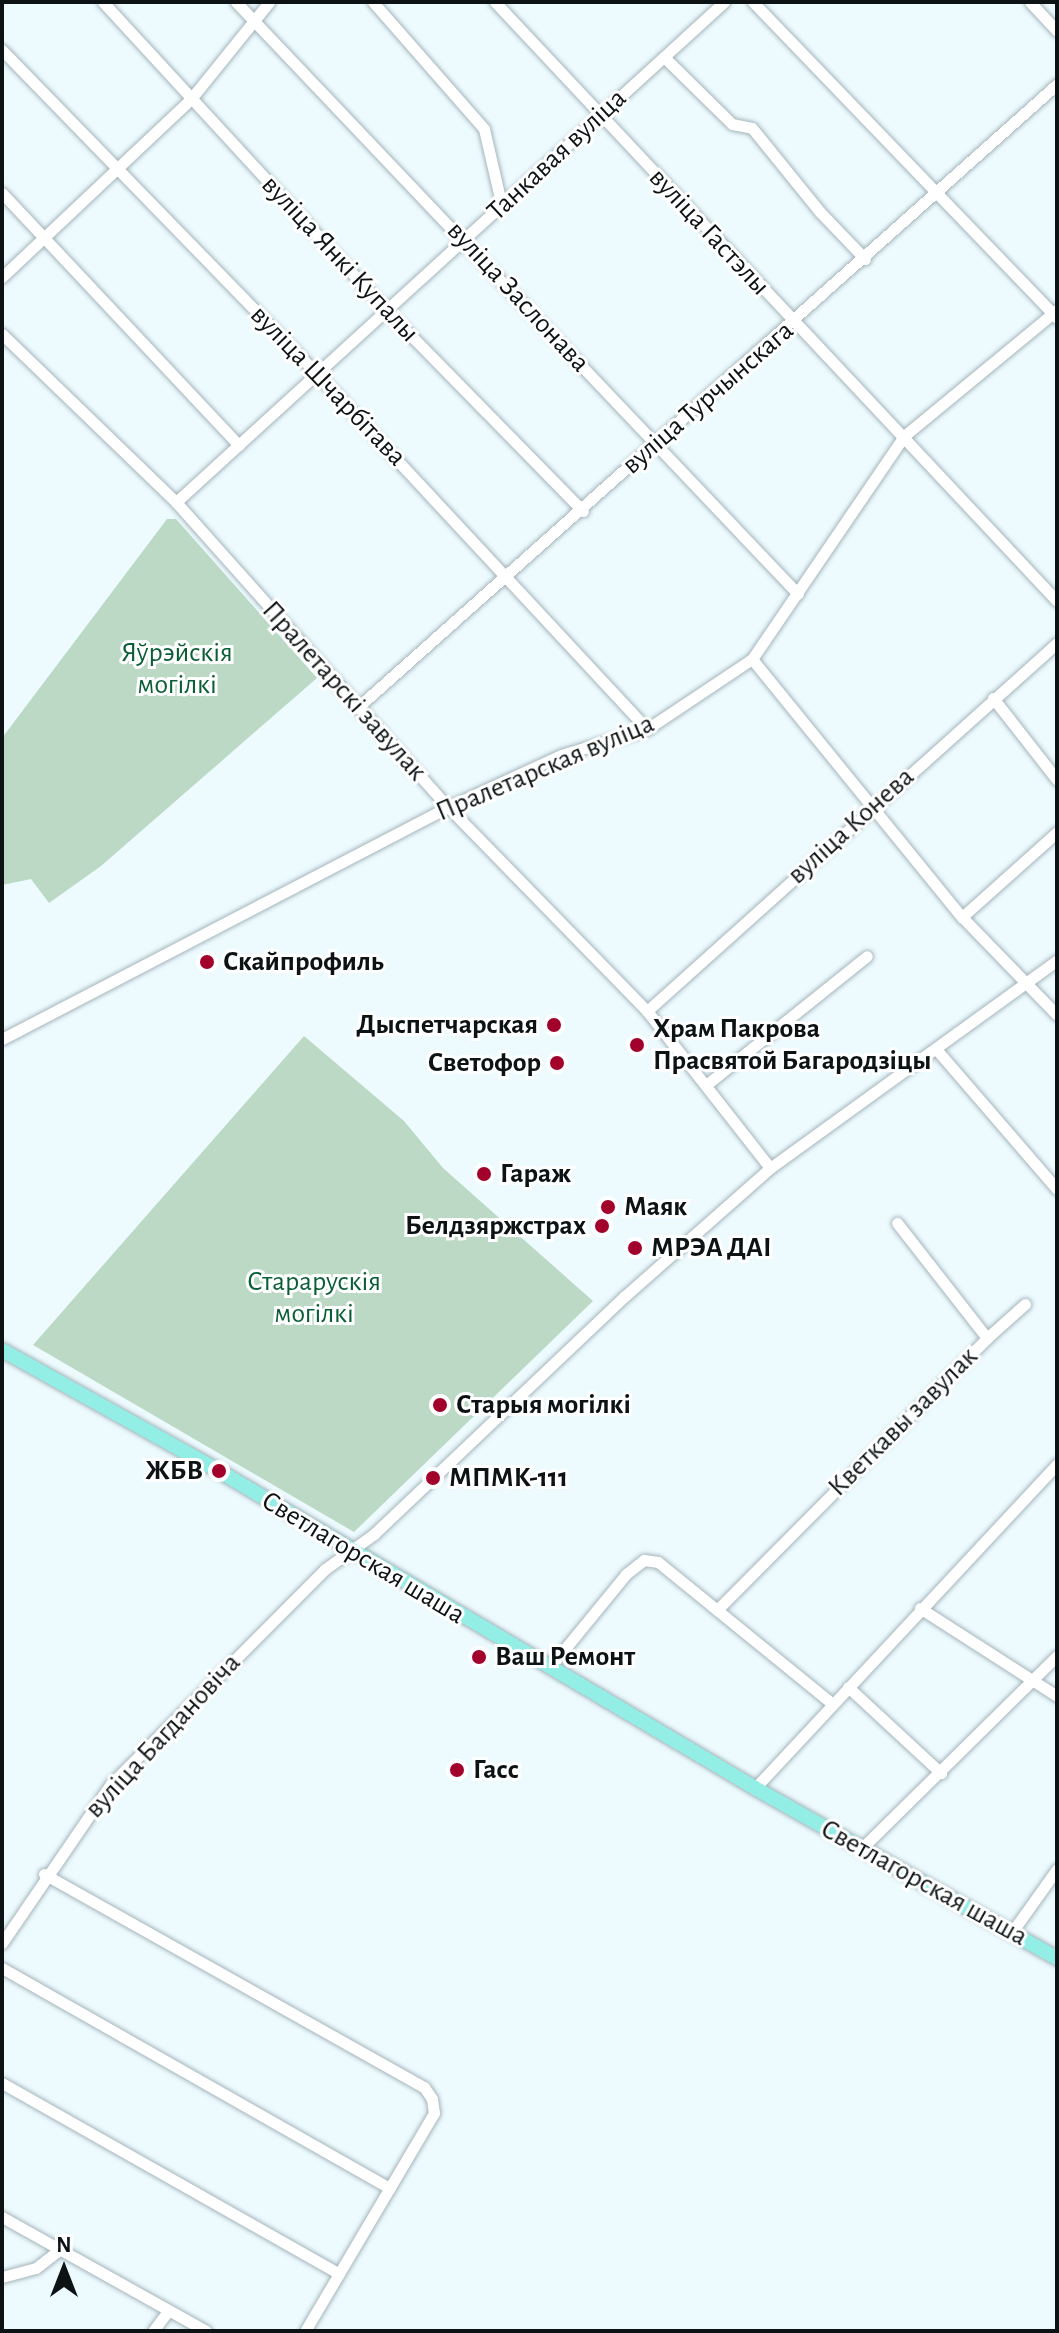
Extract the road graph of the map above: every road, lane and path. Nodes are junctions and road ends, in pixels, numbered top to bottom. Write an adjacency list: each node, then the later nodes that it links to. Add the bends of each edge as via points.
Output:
1 (103, 2): 14 (street, вуліца Янкі Купалы)
2 (236, 2): 9 (street, вуліца Заслонава)
3 (269, 2): 9 (street)
4 (373, 2): 19 (street, via 484,129)
5 (495, 2): 15 (street, вуліца Гастэлы)
6 (724, 2): 12 (street, Танкавая вуліца)
7 (753, 2): 17 (street)
8 (1030, 2): 10 (street)
9 (257, 24): 14 (street); 21 (street, вуліца Заслонава)
10 (1057, 31)
11 (2, 50): 16 (street, вуліца Шчарбітава)
12 (664, 57): 15 (street, Танкавая вуліца); 22 (street, via 732,124 752,128)
13 (1057, 84): 17 (street, вуліца Турчынскага)
14 (190, 100): 16 (street); 24 (street, вуліца Янкі Купалы)
15 (600, 115): 19 (street, Танкавая вуліца); 26 (street, вуліца Гастэлы)
16 (121, 168): 20 (street); 28 (street, вуліца Шчарбітава)
17 (939, 192): 22 (street, вуліца Турчынскага); 25 (street)
18 (2, 193): 20 (street)
19 (502, 207): 21 (street, Танкавая вуліца)
20 (46, 239): 23 (street); 31 (street)
21 (465, 240): 24 (street, Танкавая вуліца); 30 (street, вуліца Заслонава)
22 (865, 259): 26 (street, вуліца Турчынскага)
23 (2, 277)
24 (387, 311): 28 (street, Танкавая вуліца); 33 (street, вуліца Янкі Купалы)
25 (1056, 314): 29 (street, Пралетарская вуліца)
26 (795, 322): 29 (street, вуліца Гастэлы); 30 (street, вуліца Турчынскага)
27 (2, 334): 32 (street, Пралетарскі завулак)
28 (318, 375): 31 (street, Танкавая вуліца); 34 (street, вуліца Шчарбітава)
29 (904, 436): 35 (street, Пралетарская вуліца); 36 (street, вуліца Гастэлы)
30 (654, 443): 33 (street, вуліца Турчынскага); 35 (street, вуліца Заслонава)
31 (239, 445): 32 (street, Танкавая вуліца)
32 (176, 502): 40 (street, Пралетарскі завулак)
33 (583, 511): 34 (street, вуліца Турчынскага)
34 (503, 574): 40 (street, вуліца Турчынскага); 41 (street, вуліца Шчарбітава)
35 (798, 594): 38 (street, Пралетарская вуліца)
36 (1057, 601)
37 (1057, 643): 39 (street, вуліца Конева)
38 (752, 659): 41 (street, Пралетарская вуліца); 44 (street, via 843,768)
39 (993, 698): 42 (street); 44 (street, вуліца Конева)
40 (357, 708): 43 (street, Пралетарскі завулак)
41 (647, 729): 43 (street, Пралетарская вуліца, via 577,748)
42 (1057, 780)
43 (448, 807): 50 (street, Пралетарскі завулак); 52 (street, Пралетарская вуліца)
44 (870, 809): 46 (street); 50 (street, вуліца Конева)
45 (1057, 832): 46 (street)
46 (962, 917): 49 (street)
47 (867, 956): 54 (street)
48 (1057, 960): 49 (street, вуліца Багдановіча)
49 (1025, 987): 51 (street); 53 (street, вуліца Багдановіча)
50 (647, 1011): 54 (street, Пралетарскі завулак)
51 (1057, 1015)
52 (2, 1039)
53 (936, 1049): 55 (street, вуліца Багдановіча); 56 (street)
54 (706, 1085): 55 (street, Пралетарскі завулак)
55 (770, 1168): 62 (street, вуліца Багдановіча)
56 (1057, 1189)
57 (897, 1223): 59 (street, Кветкавы завулак)
58 (1025, 1304): 59 (street)
59 (987, 1338): 64 (street, Кветкавы завулак)
60 (2, 1350): 62 (main road, Светлагорская шаша)
61 (1057, 1464): 63 (street)
62 (350, 1552): 66 (main road, Светлагорская шаша); 75 (street, вуліца Багдановіча, via 325,1569 111,1784)
63 (920, 1608): 67 (street); 68 (street)
64 (717, 1610): 66 (street, via 658,1562 644,1560 626,1574); 70 (street)
65 (1057, 1656): 67 (street)
66 (550, 1667): 72 (main road, Светлагорская шаша)
67 (1033, 1681): 69 (street); 71 (street)
68 (848, 1687): 70 (street); 71 (street)
69 (1057, 1696)
70 (833, 1704): 72 (street)
71 (941, 1773): 73 (street)
72 (755, 1788): 73 (main road, Светлагорская шаша)
73 (862, 1848): 76 (main road, Светлагорская шаша)
74 (1057, 1869): 76 (street)
75 (44, 1874): 77 (street, вуліца Багдановіча); 81 (street, via 424,2087 434,2113)
76 (1012, 1932): 78 (main road, Светлагорская шаша)
77 (2, 1943)
78 (1057, 1958)
79 (2, 1968): 81 (street)
80 (2, 2083): 84 (street)
81 (390, 2188): 84 (street)
82 (2, 2217): 83 (street)
83 (60, 2249): 85 (street, via 36,2268); 86 (street)
84 (339, 2274): 89 (street)
85 (2, 2277)
86 (169, 2310): 87 (street); 88 (street)
87 (153, 2331)
88 (206, 2331)
89 (305, 2331)

